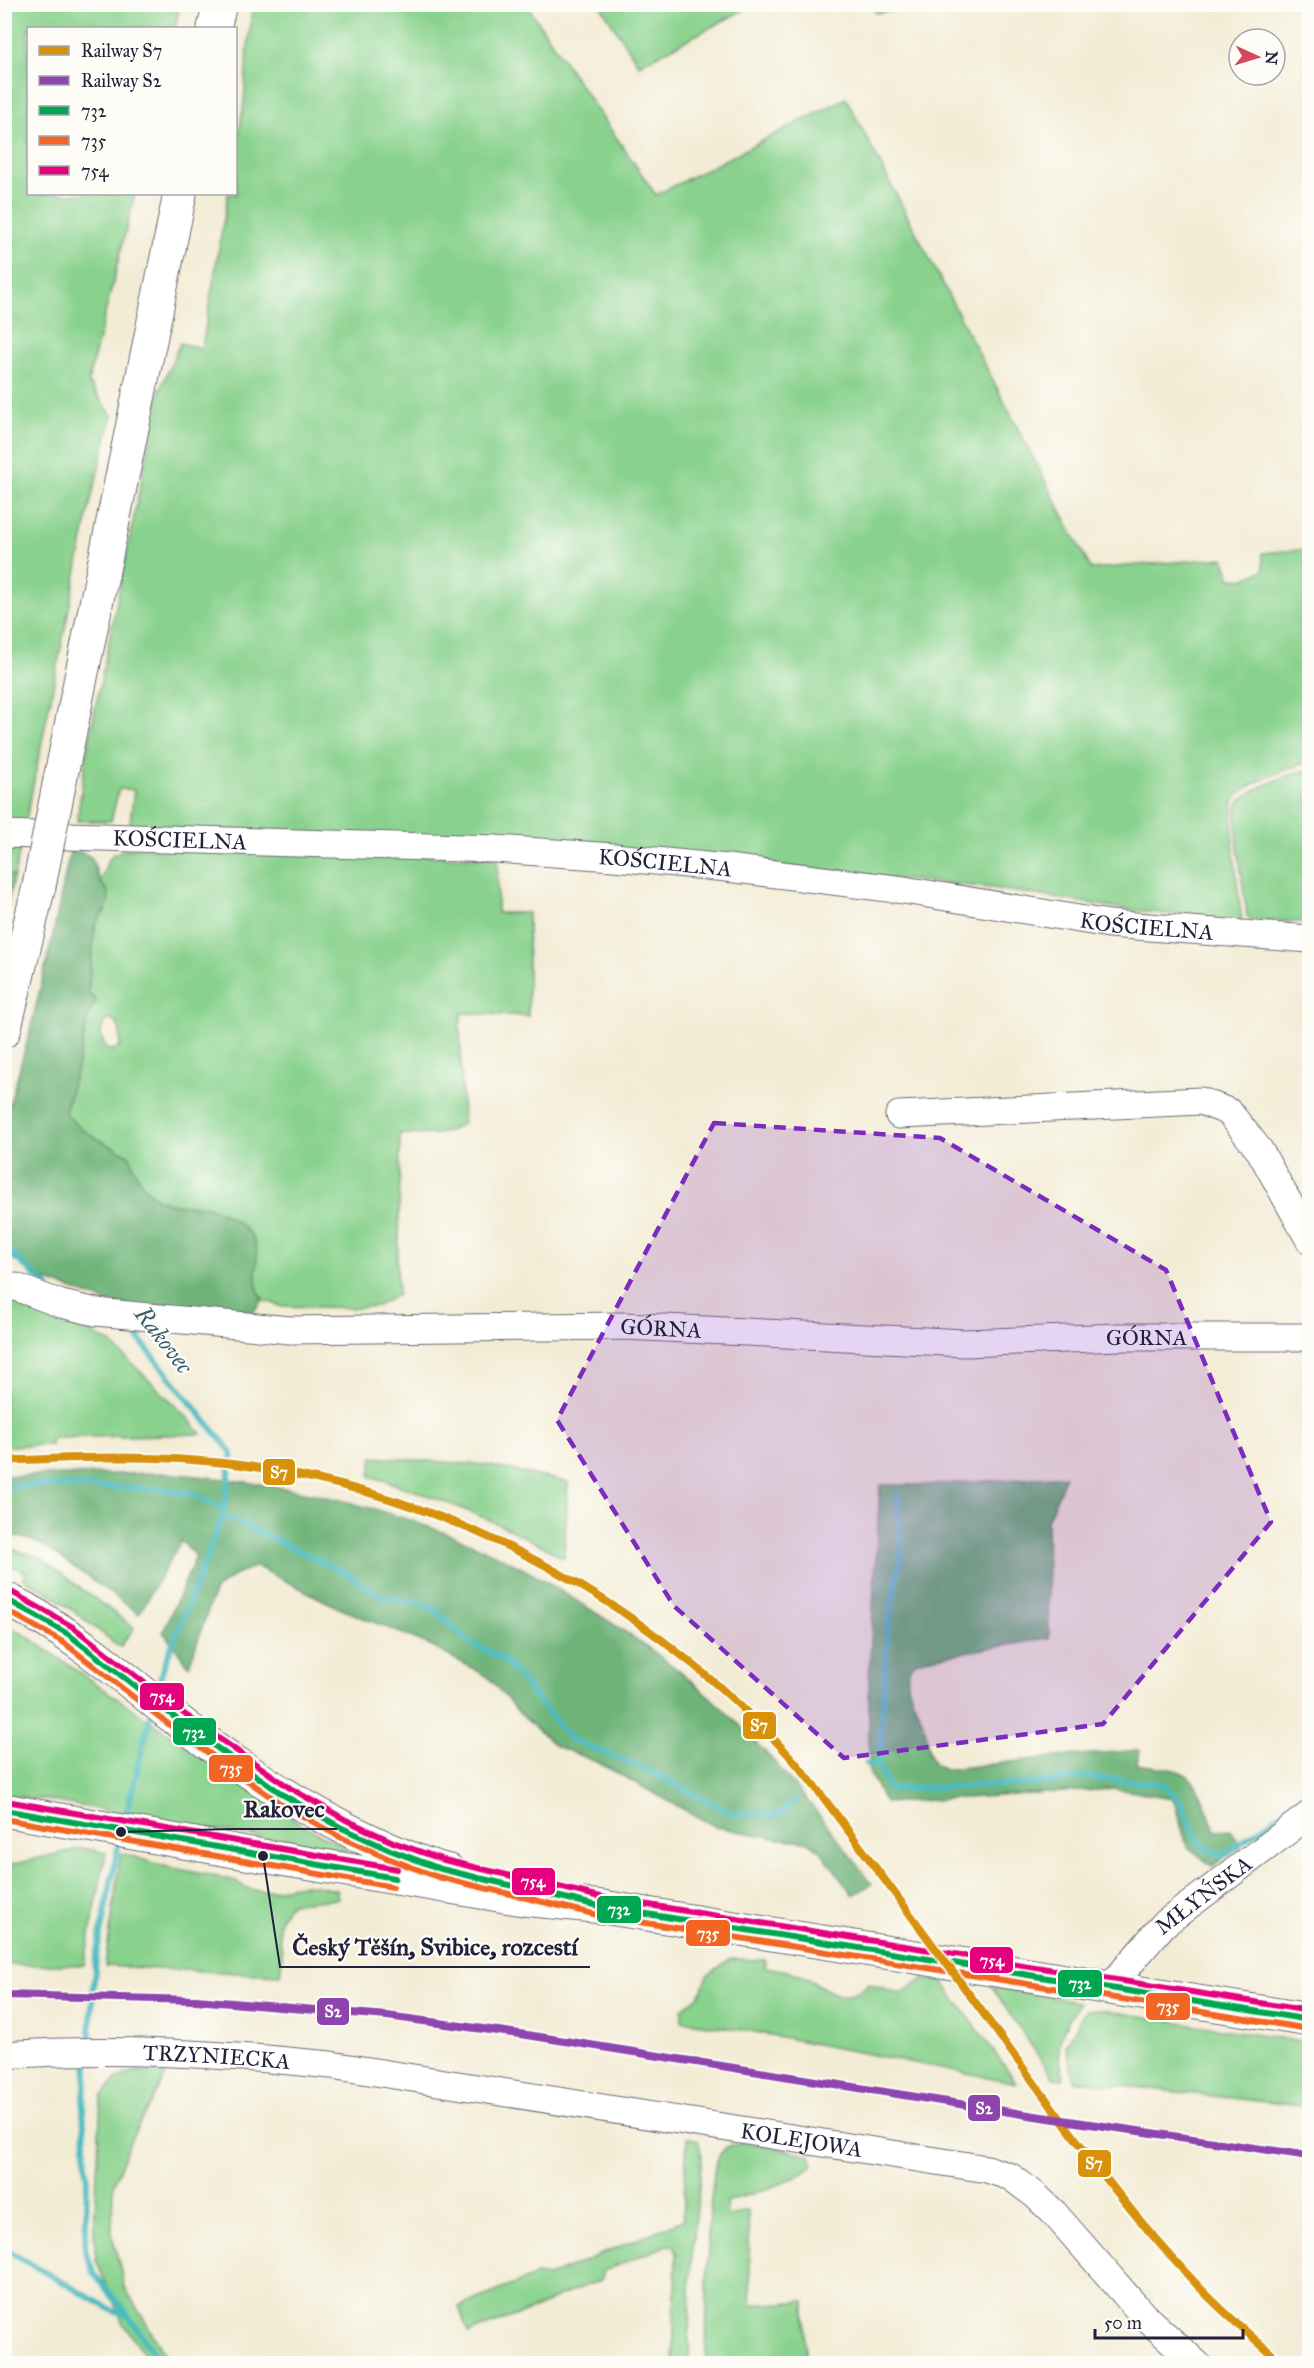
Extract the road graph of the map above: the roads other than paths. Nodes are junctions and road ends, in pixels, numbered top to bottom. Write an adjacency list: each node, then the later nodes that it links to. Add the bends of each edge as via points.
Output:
1 (219, 4): 2 (main road)
2 (214, 27)
3 (180, 195): 6 (main road, bridge, via 39,886)
4 (10, 834): 5 (street, KOŚCIELNA, via 495,849 614,857 904,890 1109,924)
5 (1310, 939)
6 (4, 1031)
7 (899, 1115): 8 (street, via 1201,1101 1229,1112 1260,1151)
8 (1310, 1241)
9 (16, 1287): 10 (street, GÓRNA, via 60,1304 96,1312 290,1330 624,1326 965,1343 1119,1337)
10 (1310, 1337)
11 (4, 1598): 14 (main road, via 68,1634 171,1715 285,1796 342,1828 441,1869)
12 (4, 1810): 14 (main road, via 522,1899)
13 (1310, 1814): 15 (street, MŁYŃSKA, via 1163,1925)
14 (603, 1907): 15 (main road)
15 (1110, 1987): 16 (main road)
16 (1310, 2020)
17 (4, 2055): 18 (street, TRZYNIECKA, via 102,2050 238,2055)
18 (331, 2065): 19 (street, KOLEJOWA, via 1003,2174 1054,2213 1144,2316)
19 (1197, 2364)

